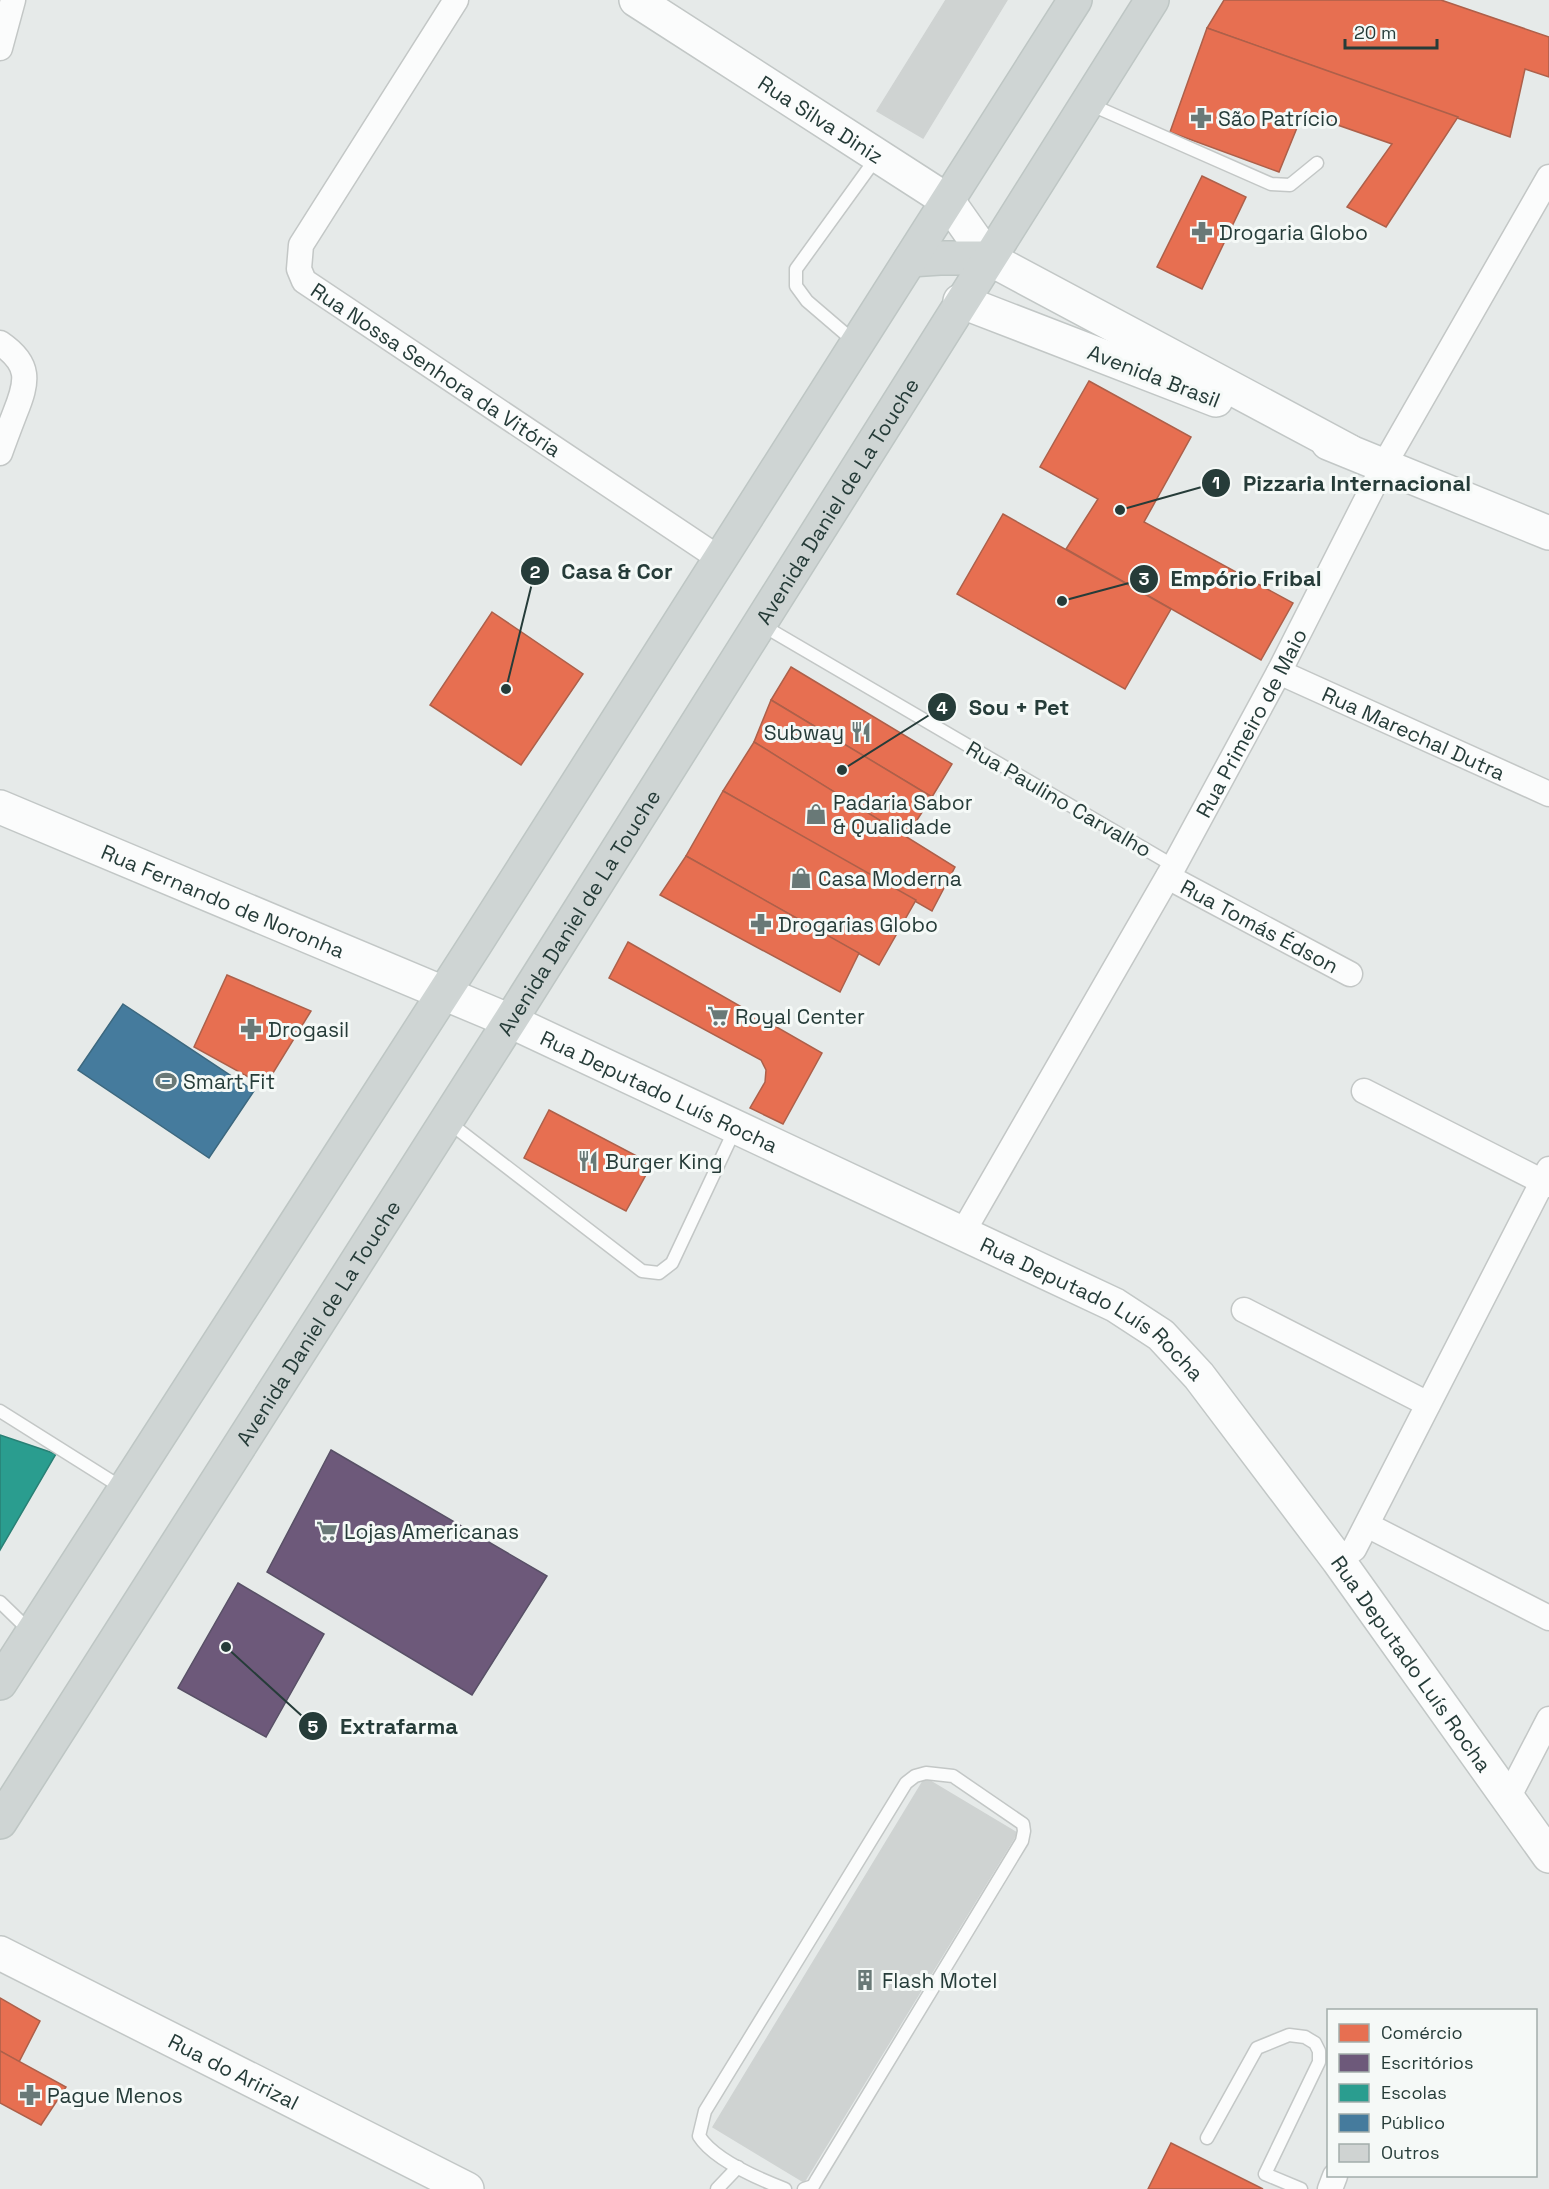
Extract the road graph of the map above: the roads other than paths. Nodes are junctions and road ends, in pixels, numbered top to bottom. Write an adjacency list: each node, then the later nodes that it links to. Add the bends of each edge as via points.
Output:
1 (13, 0): 6 (street)
2 (456, 0): 21 (street, Rua Nossa Senhora da Vitória, via 301,245 299,269 304,281)
3 (636, 0): 8 (main road, Rua Silva Diniz)
4 (1075, 0): 11 (main road)
5 (1152, 0): 7 (main road, Avenida Daniel de La Touche)
6 (0, 48)
7 (1086, 103): 9 (lane, via 1270,184 1290,185); 12 (main road, Avenida Daniel de La Touche)
8 (877, 156): 11 (main road, Rua Silva Diniz); 16 (lane, via 796,269 796,286 807,301)
9 (1317, 163)
10 (1549, 177): 19 (street, Rua Primeiro de Maio)
11 (948, 201): 12 (main road, Rua Silva Diniz); 13 (main road)
12 (988, 258): 13 (main road); 14 (main road, Avenida Daniel de La Touche); 17 (main road, Avenida Brasil)
13 (910, 260): 16 (main road)
14 (960, 301): 17 (main road, Avenida Brasil); 22 (main road, Avenida Daniel de La Touche)
15 (0, 343): 18 (street, via 18,360 25,387)
16 (857, 344): 21 (main road)
17 (1349, 451): 19 (main road, Avenida Brasil)
18 (0, 453)
19 (1384, 465): 20 (main road, Avenida Brasil); 23 (street, Rua Primeiro de Maio)
20 (1549, 533)
21 (720, 559): 28 (main road)
22 (759, 624): 26 (lane, Rua Paulino Carvalho); 29 (main road, Avenida Daniel de La Touche)
23 (1279, 672): 24 (street, Rua Marechal Dutra); 26 (street, Rua Primeiro de Maio)
24 (1549, 794)
25 (0, 807): 28 (main road, Rua Fernando de Noronha)
26 (1171, 871): 27 (street, Rua Tomás Édson); 34 (street, Rua Primeiro de Maio)
27 (1350, 974)
28 (444, 993): 29 (main road, Rua Deputado Luís Rocha); 38 (main road)
29 (510, 1021): 31 (main road, Avenida Daniel de La Touche); 32 (main road, Rua Deputado Luís Rocha)
30 (1364, 1091): 33 (street)
31 (446, 1121): 32 (lane, via 642,1271 659,1273 672,1263); 47 (main road, Avenida Daniel de La Touche)
32 (736, 1126): 34 (main road, Rua Deputado Luís Rocha)
33 (1547, 1179): 36 (street)
34 (963, 1232): 40 (main road, Rua Deputado Luís Rocha, via 1115,1305 1161,1335 1199,1376)
35 (1244, 1310): 36 (street)
36 (1428, 1404): 39 (street)
37 (0, 1411): 38 (lane)
38 (125, 1489): 43 (main road)
39 (1366, 1525): 40 (street, via 1354,1549); 42 (street)
40 (1338, 1560): 46 (main road, Rua Deputado Luís Rocha)
41 (0, 1602): 43 (lane)
42 (1549, 1618)
43 (32, 1633): 44 (main road)
44 (0, 1683)
45 (1549, 1719): 46 (street)
46 (1508, 1800): 48 (main road, Rua Deputado Luís Rocha)
47 (0, 1822)
48 (1549, 1856)
49 (0, 1953): 53 (main road, Rua do Aririzal)
50 (1207, 2138): 57 (lane, via 1257,2048 1289,2035 1305,2037 1315,2043 1319,2062 1265,2174)
51 (738, 2167): 52 (lane); 54 (lane); 56 (lane, via 705,2145 699,2136 705,2111 906,1783 926,1773 953,1776 1023,1824 1022,1841 813,2186)
52 (762, 2185): 55 (lane)
53 (467, 2189)
54 (717, 2189)
55 (785, 2189)
56 (804, 2189)
57 (1301, 2189)

